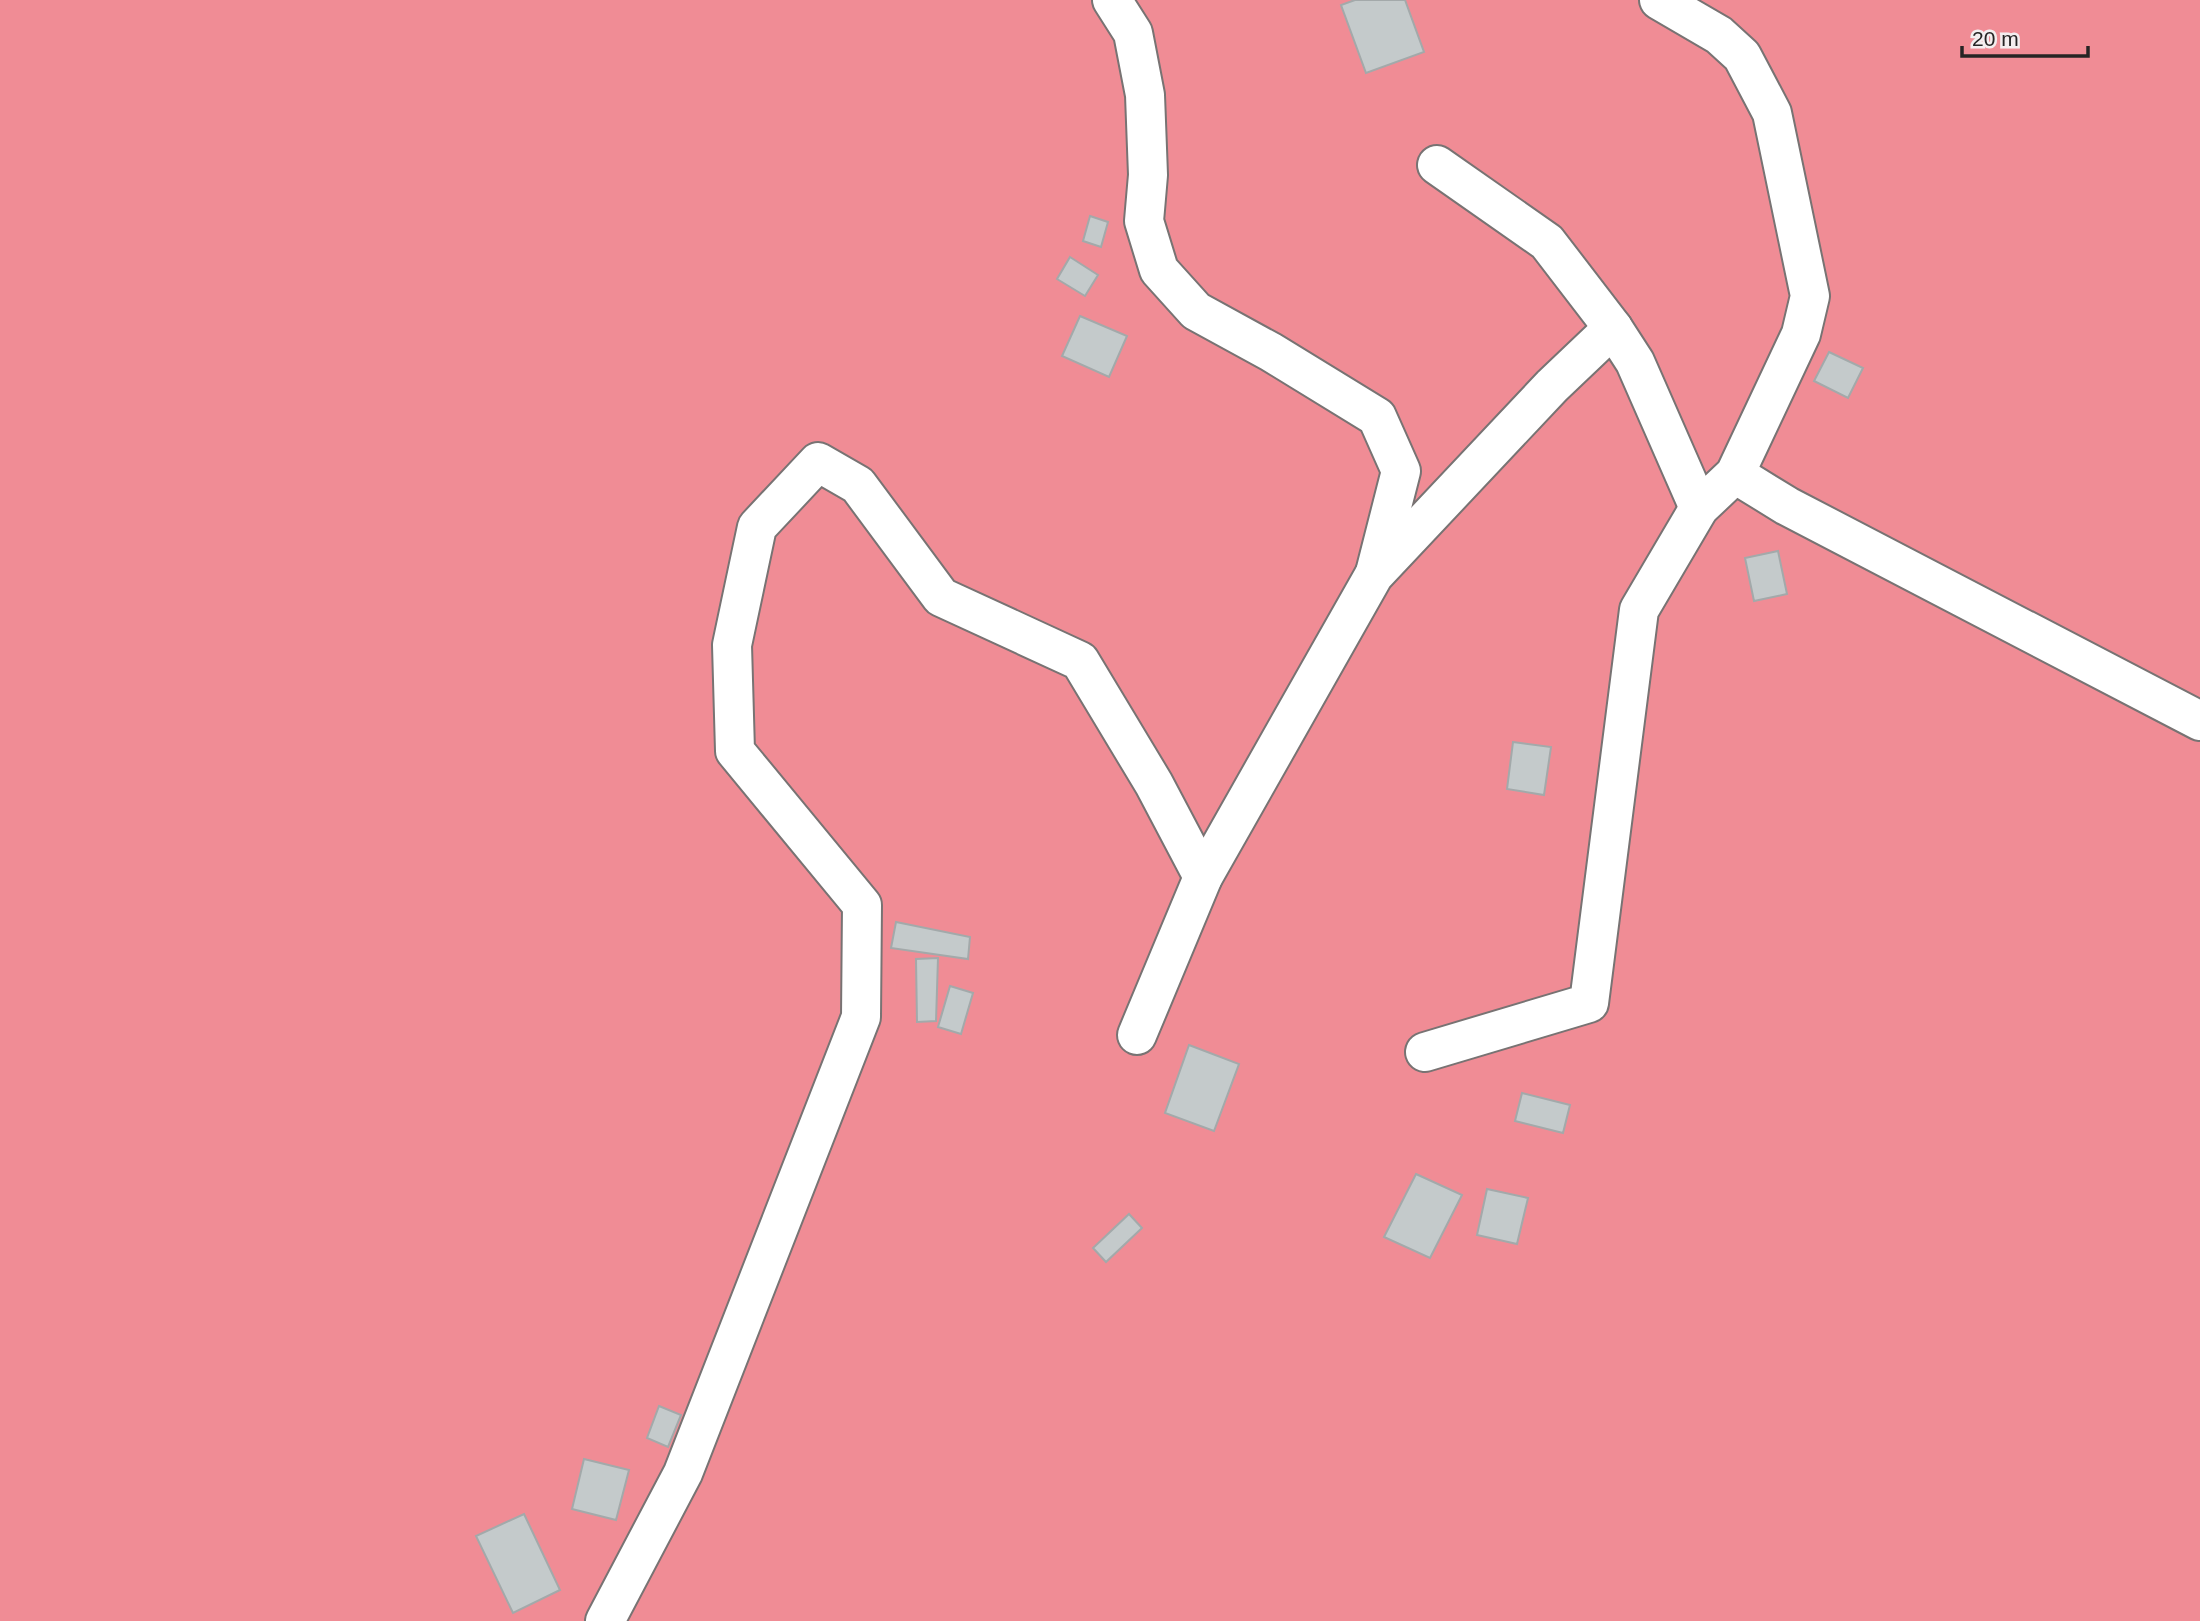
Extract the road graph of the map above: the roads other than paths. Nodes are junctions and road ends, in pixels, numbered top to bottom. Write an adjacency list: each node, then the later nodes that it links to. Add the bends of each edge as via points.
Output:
1 (1112, 0): 7 (street, via 1133,33 1146,95 1144,221 1159,270 1196,311 1377,417 1401,471)
2 (1660, 0): 5 (street, via 1718,35 1742,56 1772,113 1810,296 1801,334)
3 (1437, 165): 4 (street, via 1546,242)
4 (1613, 328): 6 (street, via 1635,362); 7 (street, via 1552,386)
5 (1735, 474): 6 (street); 8 (street, via 1787,506)
6 (1699, 508): 11 (street, via 1639,610 1589,1003)
7 (1374, 576): 9 (street)
8 (2200, 721)
9 (1203, 877): 10 (street); 12 (street, via 1080,661 941,597 858,485 818,462 757,527 732,645 735,751 862,905 861,1017 683,1473)
10 (1137, 1035)
11 (1425, 1052)
12 (605, 1621)

